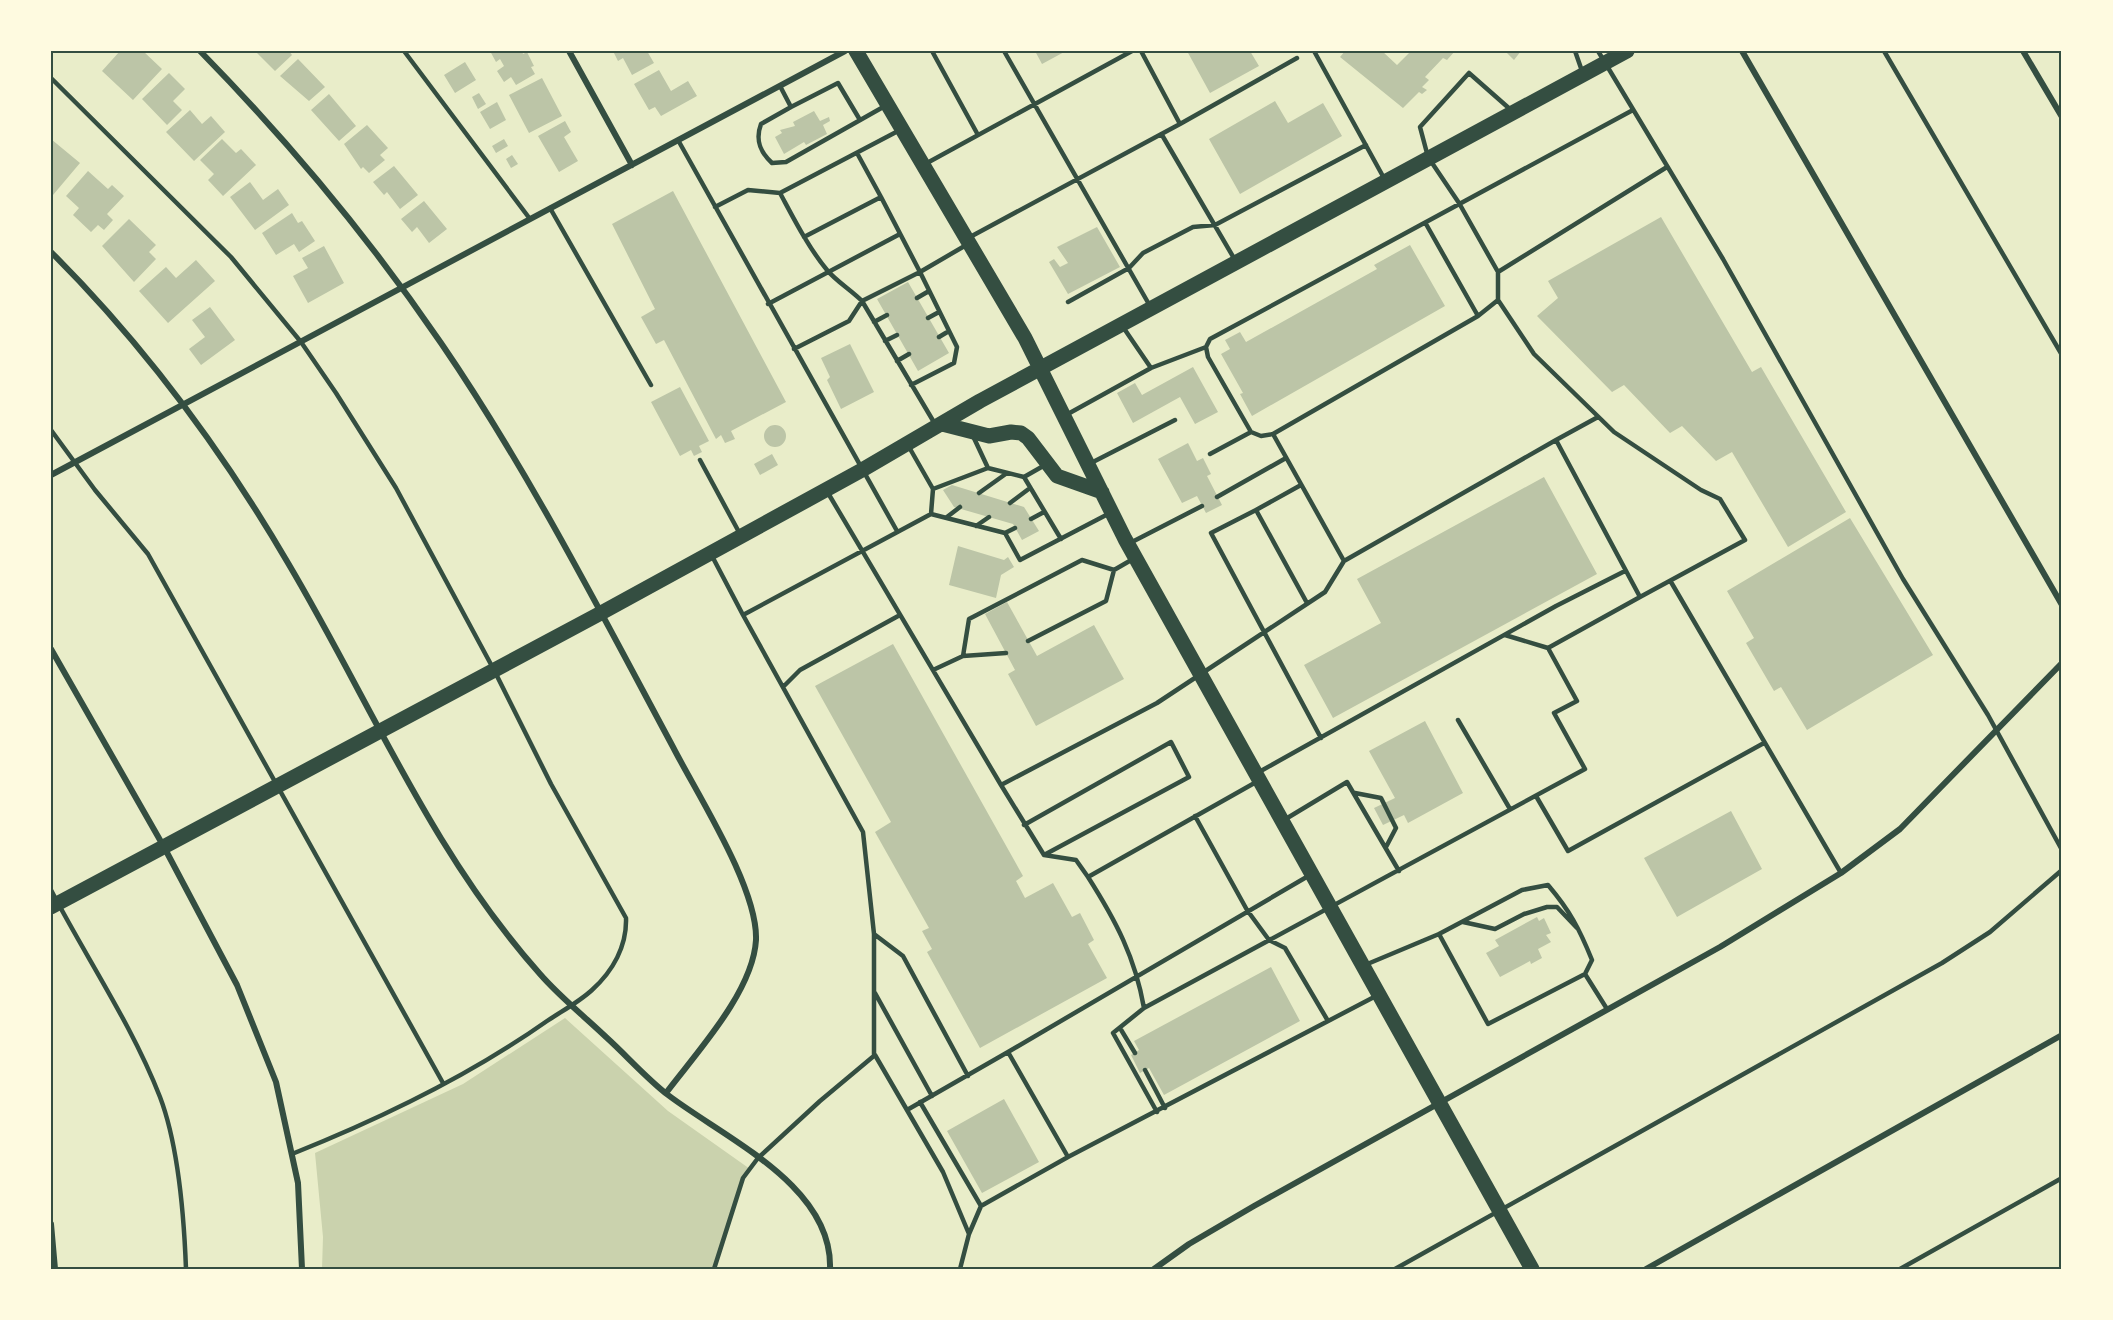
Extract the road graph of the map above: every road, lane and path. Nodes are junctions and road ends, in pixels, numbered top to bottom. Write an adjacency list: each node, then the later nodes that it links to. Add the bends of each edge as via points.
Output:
1 (200, 51): 59 (street, via 275,131)
2 (404, 51): 47 (lane)
3 (568, 51): 37 (street)
4 (845, 51): 20 (street)
5 (856, 51): 21 (main road)
6 (932, 51): 31 (lane)
7 (1004, 51): 22 (lane)
8 (1132, 51): 22 (lane)
9 (1141, 51): 29 (lane)
10 (1314, 51): 34 (lane)
11 (1575, 51): 18 (lane)
12 (1627, 51): 16 (main road)
13 (1742, 51): 141 (street)
14 (1884, 51): 81 (lane)
15 (2024, 51): 23 (street)
16 (1601, 56): 18 (main road); 25 (lane)
17 (1298, 58): 29 (lane)
18 (1582, 73): 26 (main road)
19 (51, 78): 77 (lane, via 231,257)
20 (780, 86): 24 (lane); 33 (street)
21 (888, 104): 28 (lane); 30 (main road)
22 (1034, 104): 31 (lane); 40 (lane)
23 (2059, 105): 27 (street)
24 (791, 107): 28 (lane, via 838,83); 28 (lane, via 761,124 758,132 762,154 772,163 786,162)
25 (1633, 110): 39 (lane); 44 (lane)
26 (1512, 111): 36 (main road); 36 (lane, via 1469,73 1420,127)
27 (2062, 117)
28 (860, 120)
29 (1180, 124): 32 (lane)
30 (902, 129): 35 (lane); 38 (main road)
31 (978, 135): 38 (lane)
32 (1162, 135): 40 (lane); 49 (lane)
33 (678, 141): 37 (street); 45 (lane)
34 (1366, 145): 41 (lane); 49 (lane)
35 (857, 153): 42 (lane); 43 (lane)
36 (1428, 157): 41 (main road); 44 (lane)
37 (632, 165): 46 (street)
38 (924, 165): 52 (main road)
39 (1667, 167): 58 (lane); 158 (lane, via 1892,560)
40 (1078, 178): 52 (lane); 55 (lane)
41 (1385, 181): 54 (main road)
42 (780, 193): 45 (lane, via 748,190); 51 (lane)
43 (881, 197): 50 (lane); 51 (lane)
44 (1460, 203): 48 (lane); 58 (lane)
45 (715, 207): 65 (lane)
46 (549, 208): 47 (street); 85 (lane)
47 (530, 219): 59 (street)
48 (1426, 224): 69 (lane); 78 (lane, via 1210,339)
49 (1215, 225): 54 (lane); 55 (lane, via 1192,227 1143,253)
50 (900, 234): 56 (lane); 57 (lane)
51 (804, 237): 56 (lane)
52 (969, 240): 57 (lane); 83 (main road)
53 (51, 252): 87 (street, via 80,280)
54 (1236, 262): 66 (main road)
55 (1129, 268): 64 (lane); 66 (lane)
56 (828, 272): 63 (lane); 65 (lane)
57 (920, 272): 60 (lane); 63 (lane)
58 (1498, 272): 62 (lane)
59 (402, 288): 77 (street); 142 (street, via 498,433)
60 (929, 291): 61 (lane); 67 (lane)
61 (917, 298)
62 (1498, 300): 69 (lane); 89 (lane, via 1534,354)
63 (862, 301): 71 (lane); 79 (lane, via 849,321)
64 (1068, 302)
65 (768, 304): 79 (lane)
66 (1151, 308): 72 (main road)
67 (939, 312): 70 (lane); 73 (lane)
68 (886, 315): 71 (lane)
69 (1478, 316): 95 (lane)
70 (928, 318)
71 (874, 322): 76 (lane)
72 (1121, 324): 83 (main road); 84 (lane)
73 (949, 331): 75 (lane); 86 (lane, via 957,347 954,363)
74 (897, 334): 76 (lane)
75 (939, 337)
76 (885, 341): 82 (lane)
77 (301, 342): 87 (street); 153 (lane, via 396,488)
78 (1206, 347): 84 (lane); 94 (lane)
79 (794, 349): 105 (lane)
80 (909, 354): 82 (lane)
81 (2062, 355)
82 (897, 361): 86 (lane)
83 (1041, 368): 88 (main road); 91 (main road)
84 (1151, 368): 88 (lane)
85 (651, 385)
86 (911, 386): 91 (lane)
87 (184, 404): 101 (street); 159 (street, via 289,564)
88 (1064, 416): 103 (main road)
89 (1598, 417): 96 (lane); 138 (lane, via 1614,432 1720,499 1745,540)
90 (1175, 420): 103 (lane)
91 (939, 425): 93 (main road); 97 (main road)
92 (51, 430): 101 (lane)
93 (971, 431): 102 (main road, via 989,436 1021,433); 104 (lane)
94 (1251, 432): 95 (lane, via 1260,436); 98 (lane)
95 (1273, 434): 99 (lane)
96 (1556, 440): 135 (lane); 137 (lane)
97 (907, 444): 105 (main road); 111 (lane)
98 (1210, 454)
99 (1286, 458): 109 (lane); 115 (lane)
100 (700, 460): 130 (lane)
101 (75, 463): 107 (street); 164 (lane, via 148,555)
102 (1048, 463): 108 (lane); 113 (main road, via 1057,476)
103 (1089, 464): 113 (main road)
104 (988, 468): 106 (lane); 111 (lane)
105 (862, 470): 112 (main road); 128 (lane)
106 (1007, 473): 108 (lane); 114 (lane)
107 (51, 476)
108 (1023, 477): 110 (lane)
109 (1302, 485): 119 (lane); 135 (lane)
110 (1030, 488): 116 (lane); 120 (lane)
111 (933, 489): 122 (lane)
112 (826, 490): 130 (main road); 132 (lane)
113 (1102, 492): 121 (main road)
114 (979, 493)
115 (1217, 497)
116 (1010, 503)
117 (1202, 506): 133 (lane)
118 (960, 507): 123 (lane)
119 (1256, 510): 140 (lane); 145 (lane, via 1212,533)
120 (1044, 512): 125 (lane); 131 (lane)
121 (1112, 512): 131 (lane); 133 (main road)
122 (931, 514): 123 (lane); 128 (lane)
123 (947, 517): 126 (lane)
124 (989, 517): 126 (lane)
125 (1031, 519)
126 (976, 526): 129 (lane)
127 (1015, 528): 129 (lane)
128 (897, 531): 132 (lane)
129 (1005, 533): 131 (lane, via 1020,560)
130 (741, 536): 134 (main road)
131 (1061, 539)
132 (862, 551): 143 (lane); 144 (lane)
133 (1132, 551): 136 (lane); 155 (main road)
134 (710, 553): 142 (main road); 143 (lane)
135 (1344, 561): 140 (lane, via 1325,592)
136 (1114, 570): 147 (lane, via 1106,601); 151 (lane, via 1082,560 969,619)
137 (1625, 571): 139 (lane); 146 (lane)
138 (1671, 582): 139 (lane); 161 (lane)
139 (1641, 597): 148 (lane)
140 (1307, 603): 145 (lane)
141 (2062, 605)
142 (601, 613): 153 (main road); 205 (street, via 731,858 755,926 754,953 738,991)
143 (743, 615): 156 (lane)
144 (900, 615): 154 (lane); 156 (lane, via 800,670)
145 (1263, 632): 155 (lane); 160 (lane)
146 (1505, 634): 148 (lane); 160 (lane)
147 (1028, 641)
148 (1548, 648): 166 (lane, via 1577,701 1554,713 1585,769)
149 (51, 649): 171 (street)
150 (1006, 653): 151 (lane)
151 (963, 656): 154 (lane)
152 (2062, 663): 158 (street)
153 (494, 670): 159 (main road); 193 (lane, via 551,784 626,918 627,934 611,967 592,990)
154 (933, 670): 163 (lane)
155 (1200, 673): 162 (main road); 163 (lane, via 1156,703)
156 (783, 687): 185 (lane, via 863,832)
157 (1458, 720): 167 (lane)
158 (1996, 730): 173 (lane); 177 (street, via 1900,829)
159 (379, 732): 164 (main road); 193 (street, via 452,860 540,974)
160 (1321, 738): 162 (lane)
161 (1764, 743): 166 (lane, via 1568,851); 177 (lane)
162 (1258, 777): 168 (lane); 169 (main road)
163 (1000, 785): 170 (lane)
164 (277, 787): 171 (main road); 204 (lane)
165 (1355, 794): 169 (lane, via 1347,782); 172 (lane); 172 (lane, via 1381,798 1396,828)
166 (1536, 796): 167 (lane)
167 (1510, 809): 176 (lane)
168 (1195, 816): 179 (lane); 182 (lane)
169 (1283, 821): 178 (main road)
170 (1024, 825): 174 (lane); 174 (lane, via 1171,742 1189,777)
171 (164, 847): 180 (main road); 212 (street, via 237,985 276,1082)
172 (1386, 847): 176 (lane)
173 (2062, 850)
174 (1044, 855): 179 (lane, via 1076,860)
175 (2062, 870): 217 (lane, via 1990,932 1942,963)
176 (1399, 871): 181 (lane)
177 (1841, 873): 195 (street)
178 (1312, 874): 181 (main road); 182 (lane)
179 (1088, 877): 189 (lane, via 1117,923)
180 (53, 900): 221 (lane, via 143,1060 160,1099 175,1159)
181 (1331, 909): 187 (lane); 188 (main road)
182 (1247, 910): 187 (lane); 189 (lane)
183 (1463, 922): 184 (lane, via 1495,928 1524,914 1557,907); 184 (lane, via 1522,890 1548,885 1572,913); 186 (lane)
184 (1581, 933): 190 (lane, via 1592,960)
185 (874, 934): 191 (lane); 203 (lane, via 903,956)
186 (1439, 934): 188 (lane); 190 (lane, via 1488,1024)
187 (1269, 940): 194 (lane); 196 (lane, via 1285,948)
188 (1363, 966): 192 (main road)
189 (1138, 974): 194 (lane); 199 (lane)
190 (1585, 974): 195 (lane)
191 (873, 991): 201 (lane); 206 (lane)
192 (1378, 995): 196 (lane); 207 (main road)
193 (572, 1004): 204 (lane, via 506,1050); 205 (street)
194 (1144, 1008): 197 (lane)
195 (1607, 1009): 207 (street)
196 (1328, 1021): 209 (lane)
197 (1120, 1028): 200 (lane); 211 (lane, via 1113,1033)
198 (2062, 1035): 229 (street)
199 (1008, 1052): 203 (lane); 213 (lane)
200 (1135, 1053)
201 (874, 1056): 210 (lane); 214 (lane)
202 (1145, 1070): 209 (lane)
203 (968, 1076): 206 (lane)
204 (443, 1083): 212 (lane, via 347,1133)
205 (666, 1093): 214 (street)
206 (932, 1096): 208 (lane)
207 (1438, 1101): 217 (main road); 226 (street, via 1207,1233)
208 (920, 1102): 210 (lane); 216 (lane)
209 (1165, 1108): 211 (lane)
210 (907, 1110): 219 (lane, via 943,1172)
211 (1156, 1112): 213 (lane)
212 (292, 1154): 222 (street, via 298,1183)
213 (1068, 1157): 216 (lane)
214 (758, 1158): 223 (lane, via 743,1178); 224 (street, via 811,1206 827,1239)
215 (2062, 1178): 230 (lane)
216 (981, 1206): 219 (lane)
217 (1500, 1212): 227 (lane); 228 (main road)
218 (51, 1224): 220 (street)
219 (969, 1234): 225 (lane)
220 (55, 1269)
221 (186, 1269)
222 (302, 1269)
223 (714, 1269)
224 (830, 1269)
225 (960, 1269)
226 (1154, 1269)
227 (1395, 1269)
228 (1532, 1269)
229 (1646, 1269)
230 (1900, 1269)

